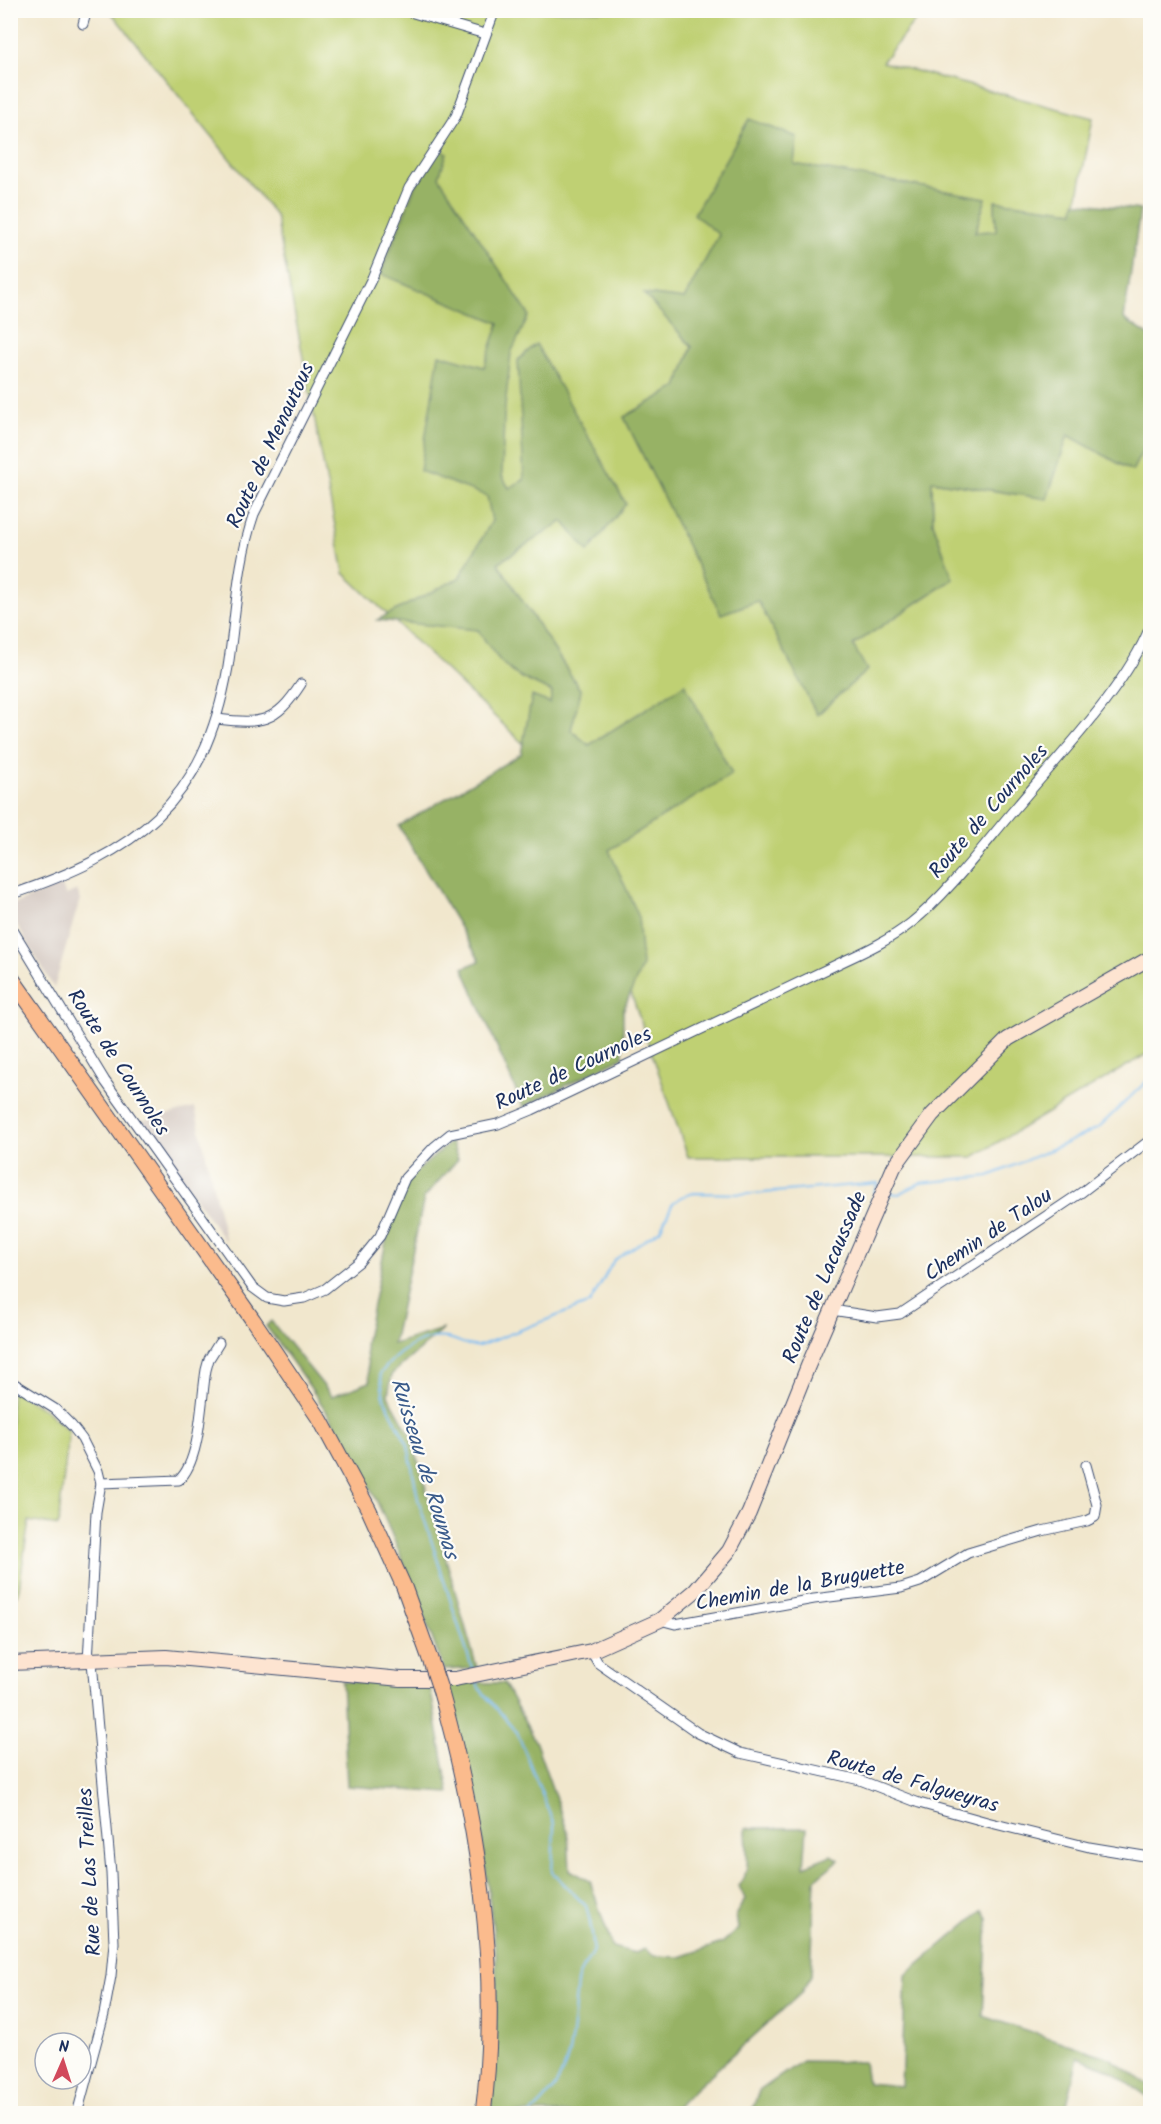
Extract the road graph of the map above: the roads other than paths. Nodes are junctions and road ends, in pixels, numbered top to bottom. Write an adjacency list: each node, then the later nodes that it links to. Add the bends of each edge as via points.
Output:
1 (87, 10): 4 (street)
2 (403, 10): 5 (street)
3 (495, 10): 5 (street, Route de Menautous)
4 (83, 24)
5 (486, 34): 8 (street, Route de Menautous, via 456,116 409,188 372,278 254,514 244,542 228,667)
6 (1150, 627): 10 (street, Route de Cournoles, via 1144,644 1098,709 979,851 913,922 888,940 532,1110 498,1124 450,1134 405,1178 380,1236 359,1262 325,1289 304,1298 267,1298 252,1287 105,1081)
7 (301, 684): 8 (street, via 293,697 269,718 249,723)
8 (217, 719): 9 (street, Route de Menautous, via 205,752 181,793 150,825 111,852 58,879)
9 (10, 895)
10 (10, 925)
11 (1150, 958): 14 (street, Route de Lacaussade, via 1008,1039 932,1115 894,1167)
12 (10, 976): 25 (main road, bridge, via 321,1421 369,1510 404,1587 458,1750 485,1912 489,1990)
13 (1150, 1140): 14 (street, Chemin de Talou, via 1082,1192 900,1314 877,1317)
14 (832, 1310): 19 (street, Route de Lacaussade, via 749,1513 729,1551 695,1591)
15 (219, 1343): 18 (street, via 206,1370 187,1472 179,1480)
16 (10, 1381): 18 (street, via 55,1409 72,1426 93,1459)
17 (1086, 1465): 19 (street, Chemin de la Bruguette, via 1097,1505 1095,1517 979,1549 920,1582 675,1624)
18 (101, 1483): 21 (street, Rue de Las Treilles, via 96,1512)
19 (660, 1620): 20 (street, Route de Lacaussade)
20 (591, 1651): 21 (street, Route de Lacaussade, via 455,1679 401,1679 166,1657); 23 (street, Route de Falgueyras, via 598,1663 698,1733 740,1753 860,1780 919,1803 987,1822 1089,1847)
21 (90, 1662): 22 (street, Route de Lacaussade); 24 (street, Rue de Las Treilles, via 114,1943 104,2014)
22 (10, 1663)
23 (1150, 1857)
24 (77, 2114)
25 (483, 2114)

